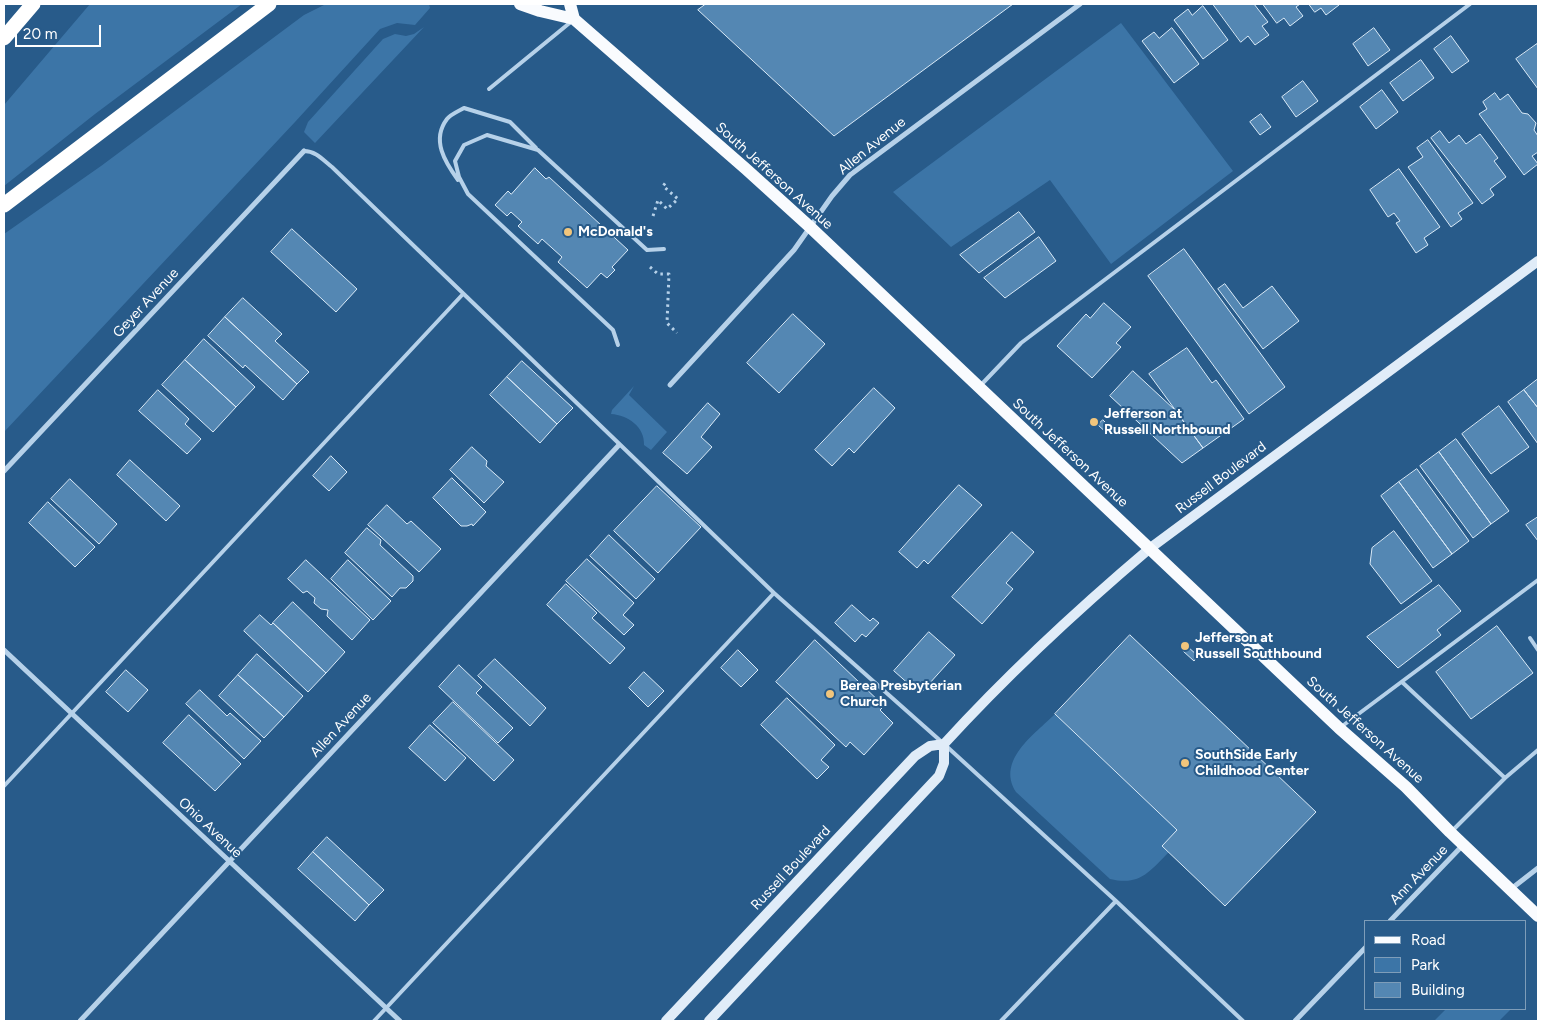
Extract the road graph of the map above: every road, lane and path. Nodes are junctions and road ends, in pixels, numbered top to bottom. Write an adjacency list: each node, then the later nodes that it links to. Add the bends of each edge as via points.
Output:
1 (33, 4): 8 (highway)
2 (269, 4): 14 (highway)
3 (520, 4): 7 (main road, South Jefferson Avenue)
4 (570, 4): 7 (main road)
5 (1080, 4): 16 (street, Allen Avenue, via 862,165 832,196)
6 (1470, 4): 22 (lane, via 1021,343)
7 (574, 20): 9 (lane); 16 (main road, South Jefferson Avenue)
8 (4, 38)
9 (489, 89)
10 (538, 150): 13 (lane, via 487,135 464,145 455,161); 13 (lane, via 510,122 464,108 448,118 440,134 441,154); 17 (lane, via 647,250)
11 (304, 151): 19 (lane, via 318,155 332,167); 24 (street, Geyer Avenue)
12 (667, 181): 15 (path, via 663,186 678,199 667,210 658,200)
13 (468, 194): 20 (lane, via 613,330)
14 (4, 205)
15 (653, 216)
16 (810, 227): 21 (street, Allen Avenue, via 788,257); 22 (main road, South Jefferson Avenue)
17 (664, 249)
18 (1538, 261): 25 (main road, Russell Boulevard)
19 (463, 294): 23 (lane); 32 (lane)
20 (618, 345)
21 (670, 385)
22 (978, 387): 25 (main road, South Jefferson Avenue)
23 (619, 445): 27 (lane); 40 (street, Allen Avenue)
24 (4, 471)
25 (1149, 549): 33 (main road, South Jefferson Avenue); 34 (main road, Russell Boulevard, via 1062,624)
26 (1538, 580): 31 (lane)
27 (774, 593): 34 (lane); 47 (lane)
28 (1530, 638): 30 (lane)
29 (4, 650): 32 (street, Ohio Avenue)
30 (1538, 650)
31 (1402, 682): 33 (lane); 36 (lane)
32 (72, 714): 37 (lane); 40 (street, Ohio Avenue)
33 (1339, 728): 38 (main road, South Jefferson Avenue, via 1406,787)
34 (944, 744): 43 (lane); 51 (main road, Russell Boulevard, via 930,746 915,756); 52 (main road, via 944,763 938,776)
35 (1538, 750): 36 (lane)
36 (1505, 778): 38 (lane)
37 (4, 786)
38 (1450, 832): 39 (main road, South Jefferson Avenue)
39 (1464, 845): 42 (main road, South Jefferson Avenue); 45 (street, Ann Avenue)
40 (230, 861): 47 (street, Ohio Avenue); 48 (street, Allen Avenue)
41 (1538, 868): 42 (street)
42 (1510, 889): 44 (main road, South Jefferson Avenue)
43 (1116, 901): 53 (lane); 54 (lane)
44 (1538, 916)
45 (1391, 920)
46 (1364, 949): 55 (street)
47 (386, 1008): 49 (lane); 50 (street, Ohio Avenue)
48 (80, 1021)
49 (374, 1021)
50 (400, 1021)
51 (666, 1021)
52 (709, 1021)
53 (1000, 1021)
54 (1243, 1021)
55 (1295, 1021)

